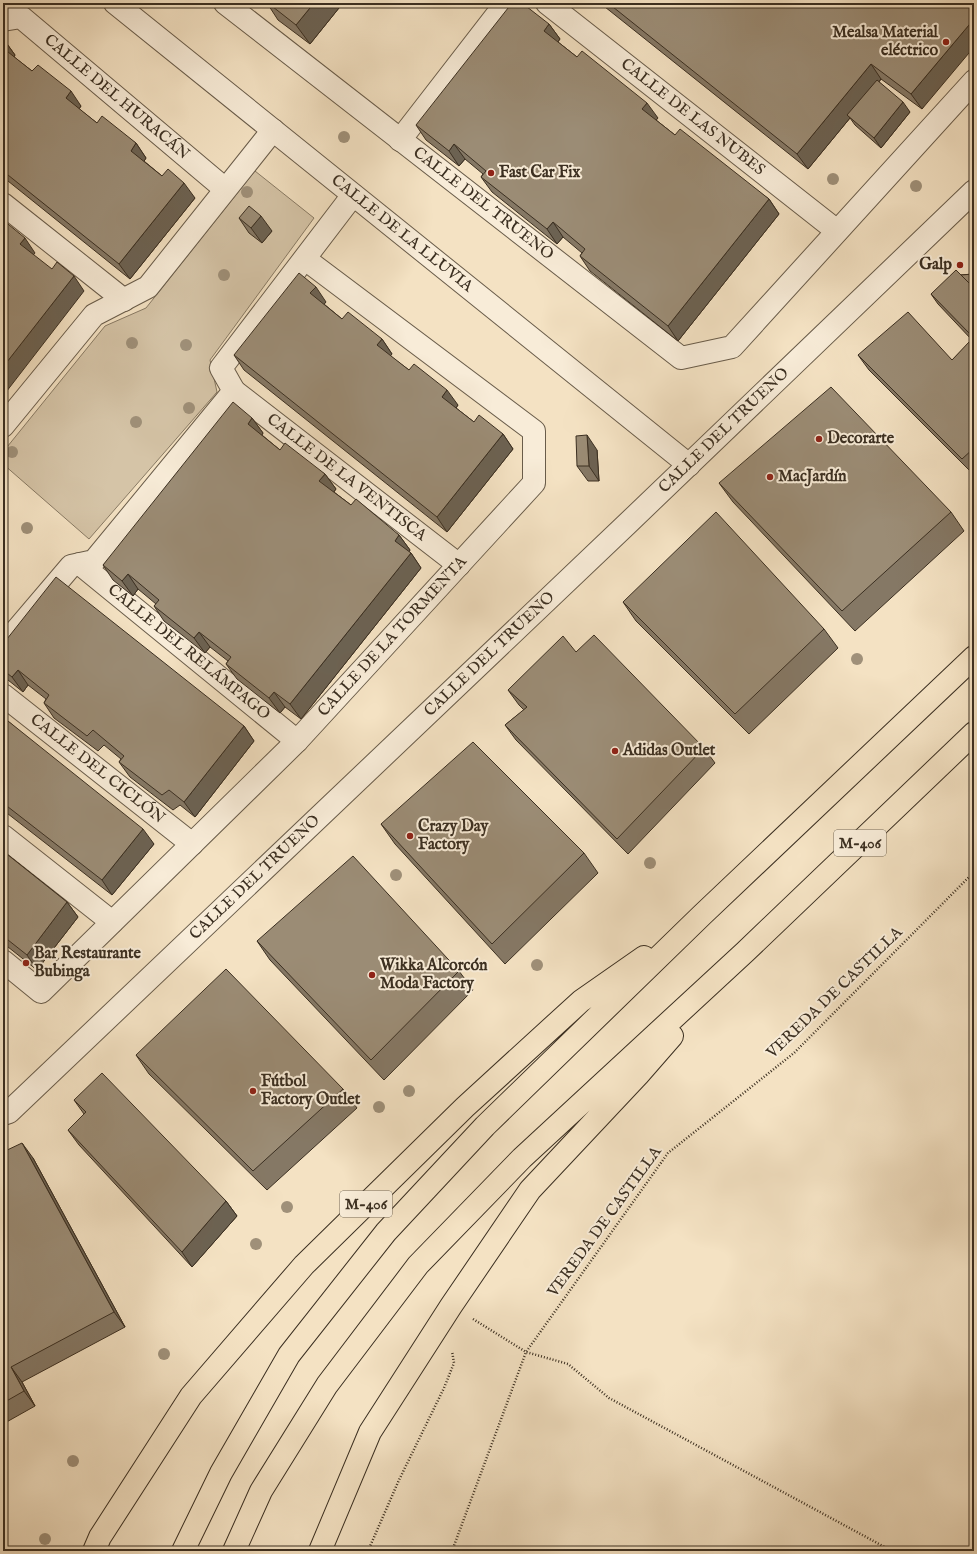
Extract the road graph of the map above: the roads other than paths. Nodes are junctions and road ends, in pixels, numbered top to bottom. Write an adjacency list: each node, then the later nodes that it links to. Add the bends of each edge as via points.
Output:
1 (115, 3): 7 (street, CALLE DE LA LLUVIA)
2 (224, 3): 8 (street, CALLE DEL TRUENO)
3 (506, 3): 8 (street)
4 (548, 3): 13 (street, CALLE DE LAS NUBES)
5 (3, 20): 9 (street, CALLE DEL HURACÁN, via 21,17)
6 (974, 81): 13 (street, CALLE DEL TRUENO)
7 (273, 130): 9 (street); 11 (street, CALLE DE LA LLUVIA)
8 (400, 140): 13 (street, CALLE DEL TRUENO, via 681,358 732,347)
9 (225, 189): 15 (street, via 148,287)
10 (974, 191): 18 (street, CALLE DEL TRUENO)
11 (353, 195): 14 (street); 18 (street, CALLE DE LA LLUVIA)
12 (3, 204): 15 (street)
13 (837, 231)
14 (305, 259): 16 (street, via 221,368); 20 (street, CALLE DE LA TORMENTA, via 534,431 534,483)
15 (124, 300): 17 (street, via 94,315)
16 (234, 391): 19 (street, via 94,562); 20 (street, CALLE DE LA VENTISCA)
17 (3, 426)
18 (689, 465): 32 (street, CALLE DEL TRUENO, via 9,1112)
19 (80, 564): 21 (street, via 71,566); 25 (street, CALLE DEL RELÁMPAGO)
20 (459, 565): 25 (street, CALLE DE LA TORMENTA)
21 (3, 646)
22 (974, 657): 28 (highway, M-406)
23 (3, 695): 27 (street, CALLE DEL CICLÓN)
24 (974, 733): 30 (highway, M-406)
25 (297, 740): 27 (street, CALLE DE LA TORMENTA)
26 (3, 836): 29 (street)
27 (192, 844): 29 (street, CALLE DE LA TORMENTA)
28 (702, 915): 33 (highway, M-406, via 581,1001 465,1107 304,1265 191,1396 100,1537); 34 (highway, M-406, via 485,1126 386,1232 289,1355 221,1473)
29 (112, 922): 31 (street, CALLE DE LA TORMENTA, via 41,992)
30 (745, 952): 35 (highway, M-406, via 522,1158 418,1265 327,1385 261,1491); 36 (highway, M-406, via 638,1075 530,1190 370,1432)
31 (3, 961)
32 (3, 1114)
33 (94, 1551)
34 (183, 1551)
35 (234, 1551)
36 (320, 1551)

